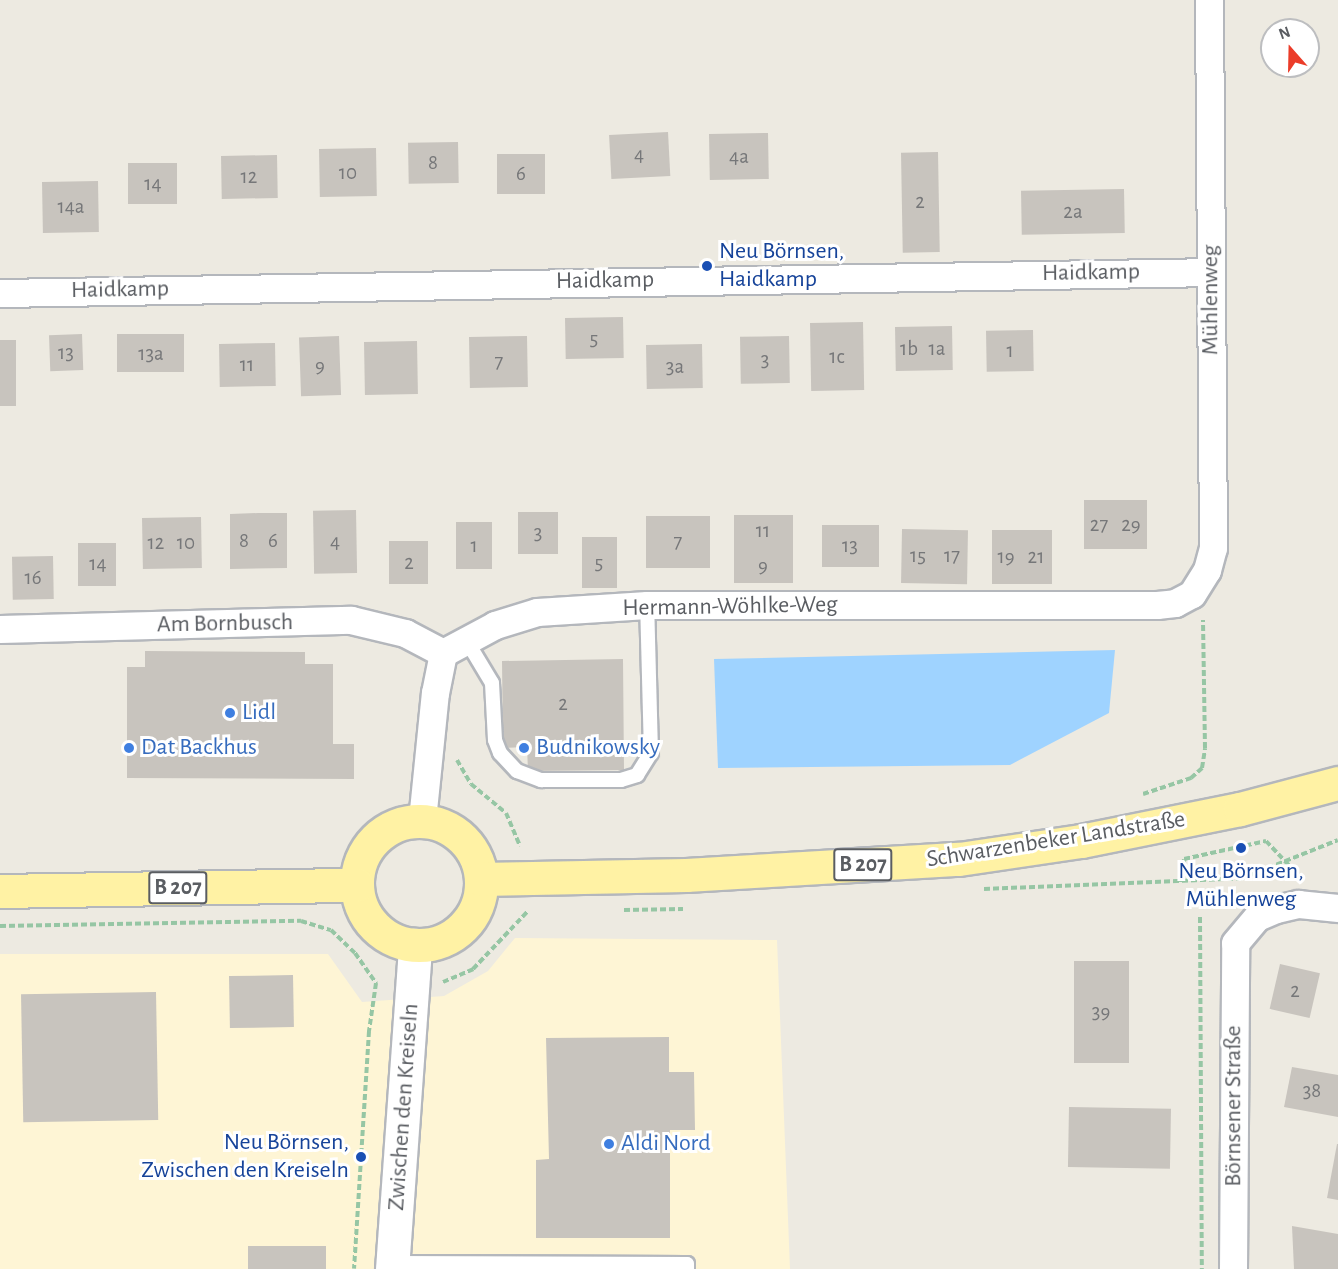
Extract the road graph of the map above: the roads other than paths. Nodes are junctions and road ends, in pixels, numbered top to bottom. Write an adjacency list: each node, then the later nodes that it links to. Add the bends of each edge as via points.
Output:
1 (1209, 0): 2 (street, Mühlenweg)
2 (1211, 272): 3 (street, Haidkamp); 4 (street, Mühlenweg, via 1213,548 1207,570)
3 (0, 293)
4 (1192, 594): 5 (street, Hermann-Wöhlke-Weg, via 1175,603 1157,605)
5 (647, 605): 7 (street, Hermann-Wöhlke-Weg, via 537,612); 7 (lane, via 651,753 637,775 621,780 541,780 517,771 500,753 495,740 492,682)
6 (0, 629): 7 (street, Am Bornbusch, via 351,620)
7 (454, 646): 9 (street, via 435,693)
8 (1338, 783): 10 (main road, Schwarzenbeker Landstraße / B 207, via 1240,809 1081,841 959,860 686,875)
9 (422, 820): 10 (main road, via 441,824 469,845); 11 (main road, via 402,823 376,839 360,864)
10 (481, 879): 14 (main road, via 479,900 470,919 455,934)
11 (357, 885): 12 (main road, B 207); 14 (main road, via 360,903 381,932)
12 (0, 891)
13 (1338, 908): 17 (street, Börnsener Straße, via 1298,904 1276,909 1257,917 1235,943)
14 (415, 945): 15 (street, Zwischen den Kreiseln)
15 (393, 1266): 16 (lane, via 687,1264)
16 (687, 1269)
17 (1233, 1269)

